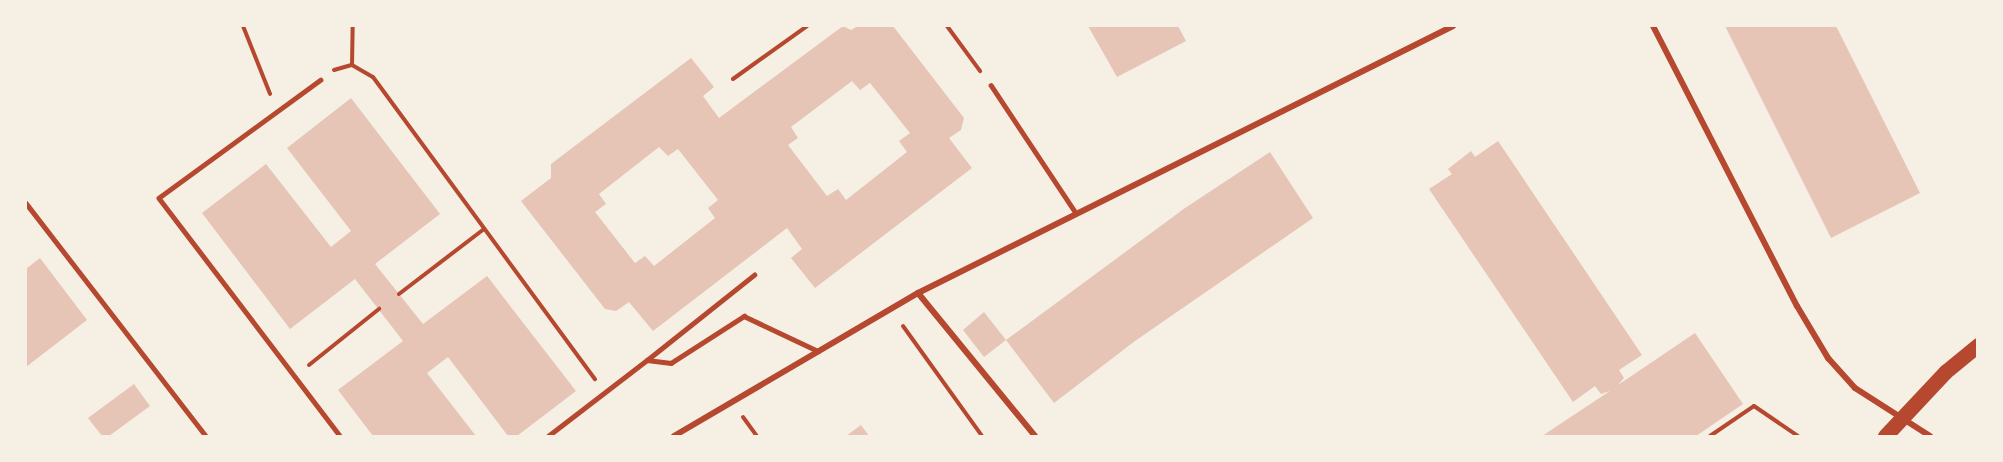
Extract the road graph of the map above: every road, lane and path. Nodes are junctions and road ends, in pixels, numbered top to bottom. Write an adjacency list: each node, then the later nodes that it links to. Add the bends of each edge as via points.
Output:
1 (243, 26): 11 (path, via 269,92)
2 (353, 26): 7 (path)
3 (807, 26): 8 (path)
4 (947, 26): 10 (path)
5 (1453, 26): 13 (street)
6 (1653, 26): 25 (street, via 1797,306 1828,358 1855,388)
7 (352, 65): 9 (path); 14 (path, via 373,77)
8 (733, 79)
9 (321, 80): 11 (lane)
10 (991, 85): 13 (lane)
11 (280, 109): 23 (lane, via 159,198)
12 (26, 203): 26 (lane)
13 (1076, 213): 16 (street)
14 (484, 229): 17 (path); 24 (path)
15 (754, 275): 22 (lane)
16 (918, 293): 21 (street); 31 (street)
17 (399, 294)
18 (379, 309): 23 (path)
19 (903, 326): 30 (path)
20 (1977, 345): 25 (main road)
21 (818, 351): 22 (lane, via 744,316 671,363); 29 (street)
22 (647, 360): 24 (lane)
23 (294, 376): 27 (lane)
24 (605, 393): 28 (lane)
25 (1902, 417): 34 (main road); 35 (street)
26 (206, 436)
27 (340, 436)
28 (548, 436)
29 (674, 436)
30 (982, 436)
31 (1035, 436)
32 (1710, 436): 33 (path, via 1754,406)
33 (1798, 436)
34 (1885, 436)
35 (1930, 436)

